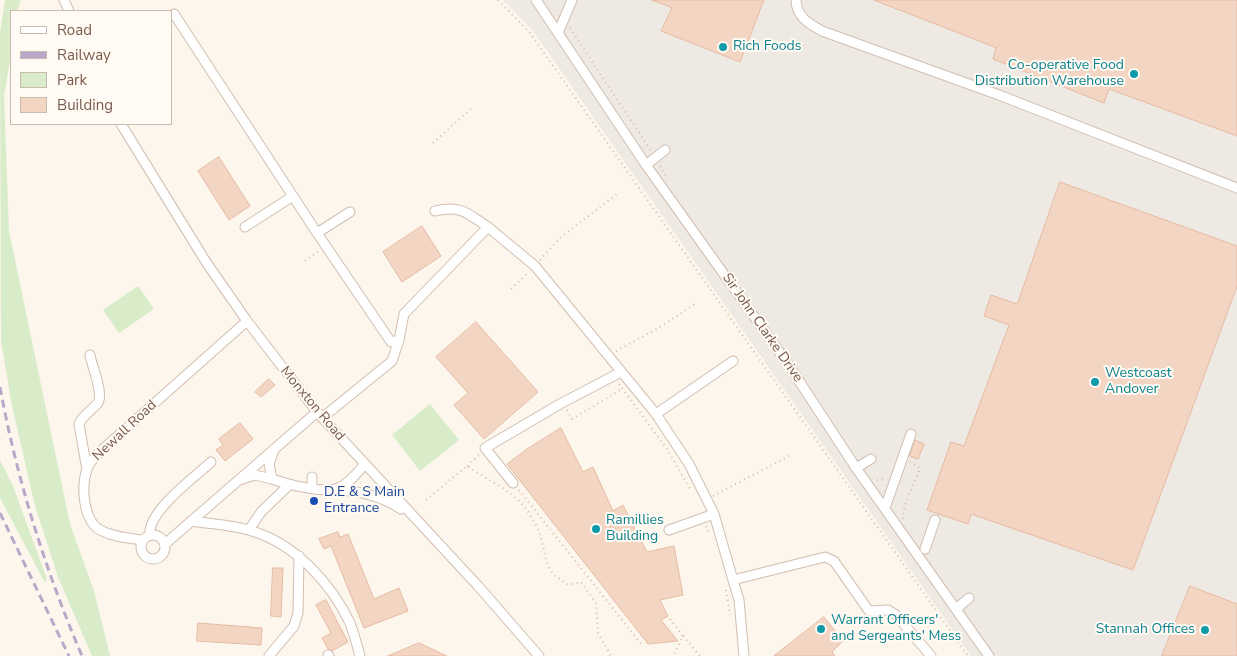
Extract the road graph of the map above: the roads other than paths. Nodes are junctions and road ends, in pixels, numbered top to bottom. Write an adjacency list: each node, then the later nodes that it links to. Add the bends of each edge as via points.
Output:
1 (536, 0): 5 (street, Sir John Clarke Drive)
2 (572, 0): 5 (street)
3 (796, 0): 9 (street, via 796,9 804,20 822,31 999,95)
4 (174, 14): 10 (street)
5 (558, 34): 8 (street, Sir John Clarke Drive)
6 (122, 125): 16 (street, Monxton Road, via 169,205)
7 (665, 150): 8 (street)
8 (646, 165): 35 (street, Sir John Clarke Drive, via 863,463)
9 (1237, 188)
10 (293, 196): 13 (street); 15 (street)
11 (435, 211): 14 (street, via 463,210)
12 (350, 212): 15 (street)
13 (245, 227)
14 (488, 227): 17 (street, via 404,314); 20 (street, via 535,266)
15 (317, 233): 17 (street, via 391,342)
16 (246, 321): 22 (street, Monxton Road); 27 (street, Newall Road, via 104,448)
17 (399, 340): 22 (street, via 392,361)
18 (90, 355): 27 (street, via 101,396 79,424)
19 (733, 361): 21 (street)
20 (621, 372): 21 (street); 31 (street, via 485,448)
21 (656, 414): 36 (street, via 689,464)
22 (319, 415): 24 (street); 26 (street, Monxton Road)
23 (912, 434): 35 (street)
24 (274, 450): 29 (street, via 269,464); 30 (street)
25 (211, 462): 42 (street, via 161,508 151,525)
26 (364, 464): 34 (street, via 348,483); 37 (street, Monxton Road)
27 (87, 470): 43 (street, Newall Road, via 85,492 91,522 115,536)
28 (312, 477): 33 (street)
29 (272, 479): 30 (street, via 255,475); 32 (street)
30 (239, 480): 38 (street)
31 (513, 483)
32 (289, 485): 33 (street); 40 (street, via 261,512)
33 (312, 487): 34 (street)
34 (336, 490): 37 (street, via 372,496 395,504)
35 (885, 508): 49 (street, Sir John Clarke Drive)
36 (714, 514): 41 (street); 47 (street)
37 (412, 516): 52 (street, Monxton Road)
38 (191, 520): 40 (street); 44 (street)
39 (935, 520): 45 (street)
40 (249, 530): 46 (street, via 273,538)
41 (669, 530)
42 (150, 534): 43 (street); 44 (street, via 161,538)
43 (142, 540): 44 (street, via 142,553 151,559 162,555)
44 (165, 544)
45 (925, 549)
46 (298, 556): 50 (street, via 322,580 340,606 350,624); 51 (street, via 298,613 294,626)
47 (734, 580): 53 (street); 54 (street, via 825,557 834,561 869,611 888,610 896,615)
48 (969, 598): 49 (street)
49 (956, 608): 55 (street, Sir John Clarke Drive)
50 (358, 655)
51 (270, 656)
52 (539, 656)
53 (744, 656)
54 (930, 656)
55 (989, 656)

